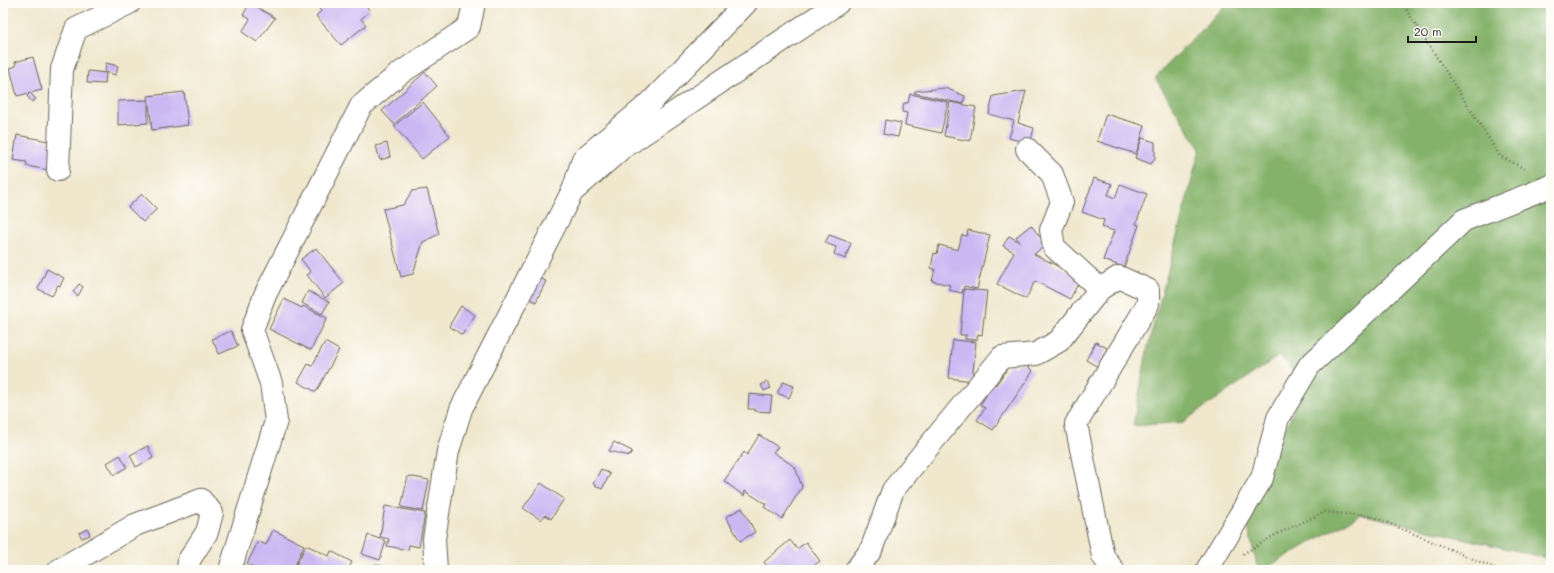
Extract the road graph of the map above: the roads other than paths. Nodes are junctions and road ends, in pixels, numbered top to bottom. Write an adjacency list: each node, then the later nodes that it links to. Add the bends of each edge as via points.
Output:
1 (129, 3): 6 (street, via 76,29 62,69)
2 (474, 3): 11 (street, via 469,27 399,74 361,106 265,295 252,330 271,383 276,421)
3 (746, 3): 8 (street, via 650,103 583,159)
4 (838, 3): 8 (street, via 622,148)
5 (1027, 149): 9 (street, via 1052,174 1062,202 1051,230 1054,247)
6 (58, 170)
7 (1551, 186): 12 (street, via 1464,220 1309,366 1278,418 1262,478)
8 (572, 192): 16 (street, via 461,409 448,451 434,539)
9 (1100, 289): 17 (street, via 1059,341 1036,354 1002,357 893,490 871,550); 18 (street, via 1119,277 1148,290 1146,309 1076,424 1103,556)
10 (207, 532): 11 (street); 13 (street, via 212,513 201,500 135,525); 14 (street, via 189,560)
11 (239, 539): 15 (street)
12 (1210, 564)
13 (59, 570)
14 (188, 570)
15 (230, 570)
16 (436, 570)
17 (856, 570)
18 (1113, 570)

